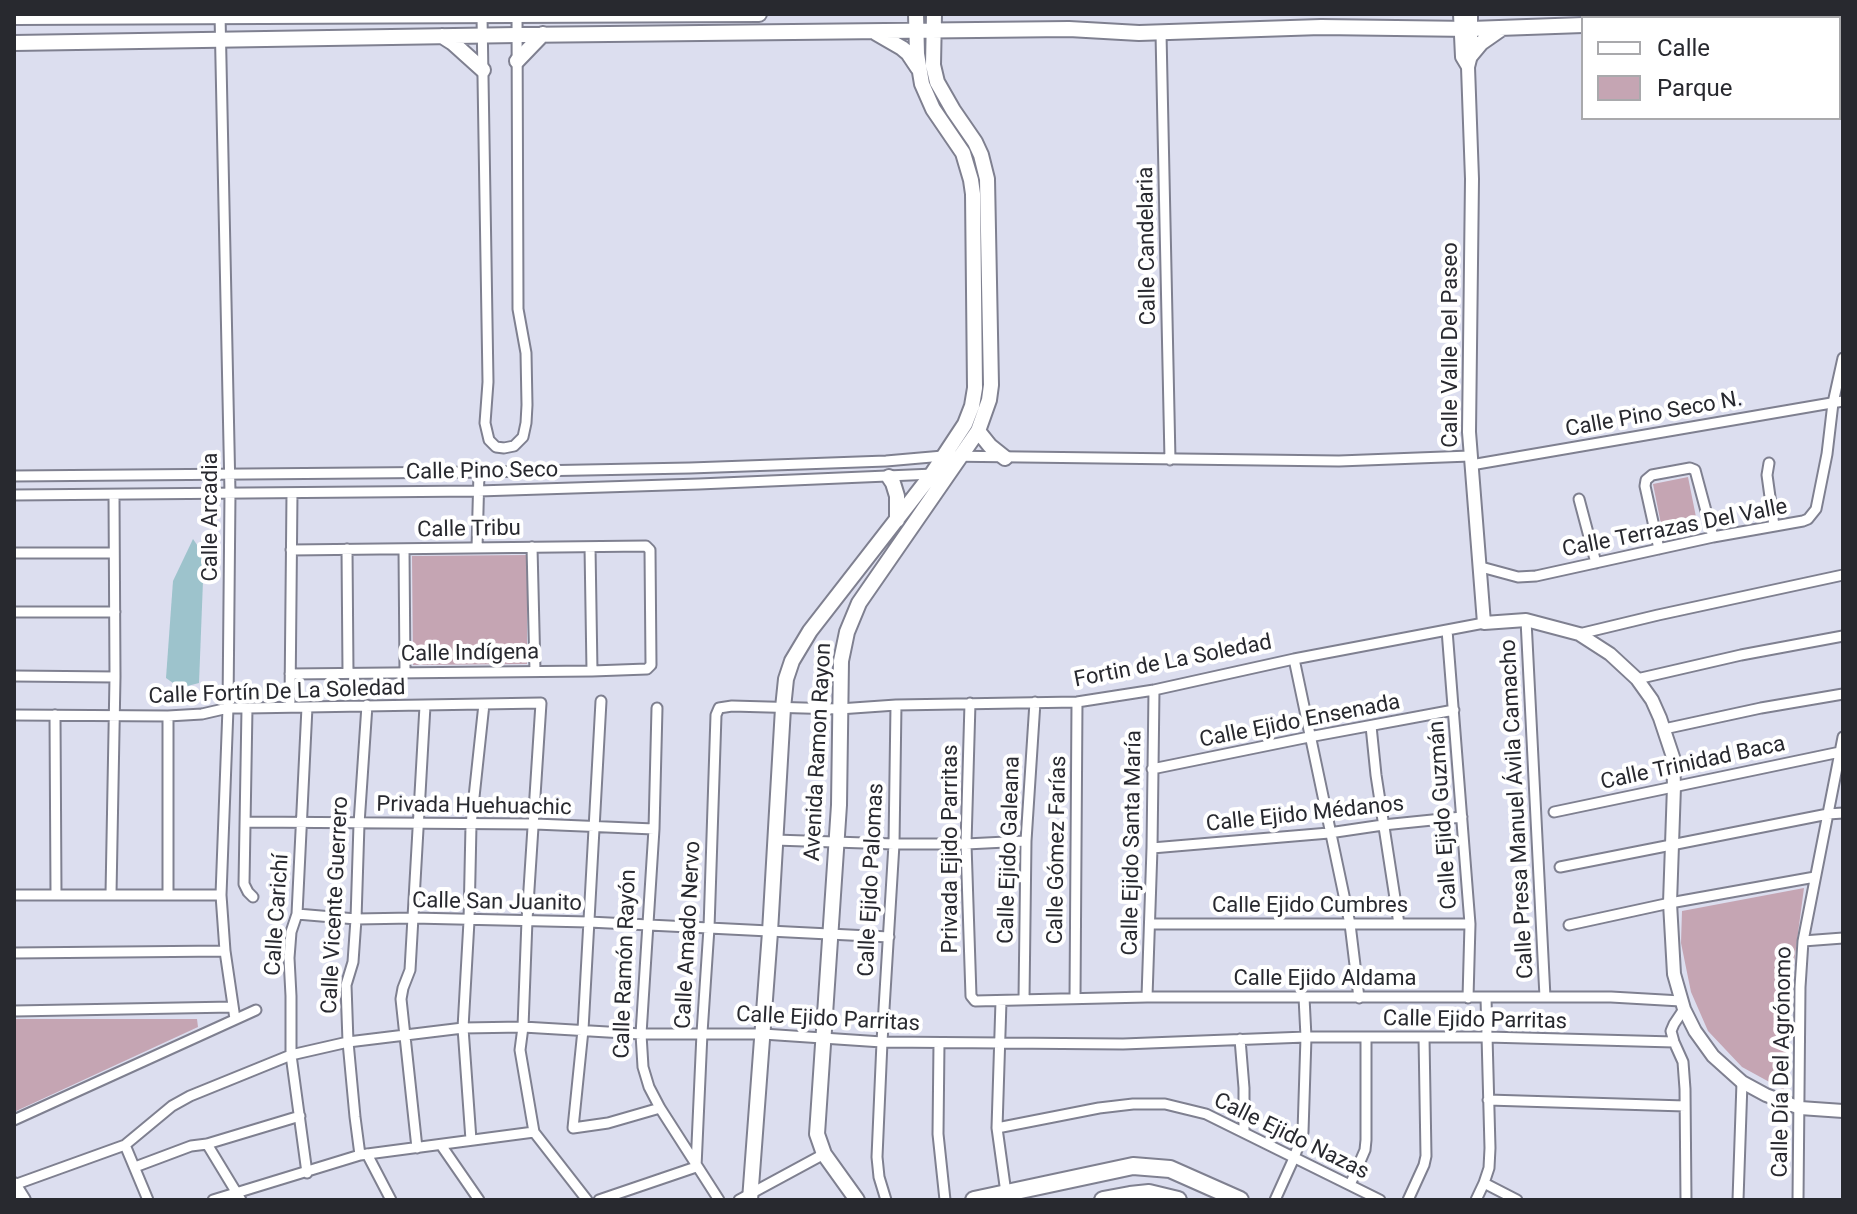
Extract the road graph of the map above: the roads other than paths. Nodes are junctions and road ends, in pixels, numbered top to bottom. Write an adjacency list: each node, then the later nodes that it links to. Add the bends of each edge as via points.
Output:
1 (759, 14): 6 (main road)
2 (916, 14): 14 (main road, Avenida Ramon Rayon)
3 (934, 14): 12 (main road, Avenida Ramon Rayon)
4 (220, 15): 7 (main road); 8 (main road); 21 (street, Calle Arcadia)
5 (517, 15): 6 (main road); 7 (main road); 19 (street)
6 (609, 15)
7 (482, 16): 18 (street)
8 (14, 17)
9 (1465, 21): 11 (main road); 16 (main road); 24 (street, Calle Valle Del Paseo, via 1462,57)
10 (1581, 25): 11 (main road)
11 (1503, 27): 24 (main road, via 1481,43)
12 (934, 30): 14 (main road); 15 (main road); 26 (main road, Avenida Ramon Rayon, via 933,65)
13 (872, 31): 14 (main road); 17 (main road); 26 (main road)
14 (916, 31): 26 (main road, Avenida Ramon Rayon)
15 (962, 31): 16 (main road); 26 (main road)
16 (1161, 33): 33 (street, Calle Candelaria)
17 (543, 34): 19 (main road); 23 (main road)
18 (482, 35): 19 (main road); 20 (main road); 25 (street)
19 (517, 35): 23 (street)
20 (442, 36): 21 (main road); 25 (main road)
21 (221, 40): 22 (main road); 38 (street, Calle Arcadia)
22 (14, 43)
23 (517, 61): 25 (street, via 518,309 526,353 526,423 523,437 504,448 489,440 485,423)
24 (1469, 61): 34 (street, Calle Valle Del Paseo)
25 (483, 70)
26 (927, 70): 29 (main road, Avenida Ramon Rayon, via 975,142 987,179 991,385); 30 (main road, Avenida Ramon Rayon, via 922,84 963,153 973,194 975,388 965,424)
27 (1843, 358): 28 (street, Calle Terrazas Del Valle)
28 (1838, 402): 34 (street, Calle Pino Seco N.); 49 (street, Calle Terrazas Del Valle, via 1813,515)
29 (978, 431): 31 (main road, Avenida Ramon Rayon); 32 (main road)
30 (943, 456): 31 (street, Calle Pino Seco); 36 (street, Calle Pino Seco); 39 (main road, Avenida Ramon Rayon)
31 (960, 457): 32 (street, Calle Pino Seco); 37 (main road, Avenida Ramon Rayon)
32 (1005, 458): 33 (street, Calle Pino Seco)
33 (1170, 460): 34 (street, Calle Pino Seco N.)
34 (1470, 460): 61 (street, Calle Valle Del Paseo)
35 (1769, 463): 49 (street)
36 (479, 472): 38 (street, Calle Pino Seco); 42 (street)
37 (950, 473): 39 (street, Calle Pino Seco); 97 (main road, Avenida Ramon Rayon, via 853,615 841,661)
38 (229, 474): 40 (street, Calle Pino Seco); 43 (street, Calle Arcadia)
39 (932, 474): 41 (street, Calle Pino Seco); 48 (main road, Avenida Ramon Rayon)
40 (14, 476)
41 (889, 477): 42 (street, Calle Pino Seco); 48 (main road, via 897,496)
42 (478, 491): 44 (street, Calle Pino Seco); 53 (street)
43 (230, 493): 44 (street, Calle Pino Seco); 46 (street, Calle Pino Seco); 93 (street, Calle Arcadia)
44 (292, 493): 57 (street)
45 (14, 495): 46 (street, Calle Pino Seco)
46 (114, 495): 59 (street)
47 (1579, 499): 60 (street)
48 (897, 520): 96 (main road, Avenida Ramon Rayon, via 810,631 792,661)
49 (1774, 526): 50 (street, Calle Terrazas Del Valle)
50 (1713, 537): 56 (street, Calle Terrazas Del Valle); 56 (street, via 1695,470 1652,475 1645,486)
51 (532, 547): 52 (street, Calle Tribu); 53 (street, Calle Tribu); 72 (street)
52 (590, 547): 71 (street, Calle Tribu, via 644,545 650,550); 73 (street)
53 (477, 548): 55 (street, Calle Tribu)
54 (347, 549): 55 (street, Calle Tribu); 57 (street, Calle Tribu); 74 (street)
55 (404, 549): 75 (street)
56 (1659, 549): 60 (street, Calle Terrazas Del Valle)
57 (291, 550): 76 (street)
58 (14, 553): 59 (street)
59 (113, 553): 64 (street)
60 (1596, 563): 61 (street, Calle Terrazas Del Valle, via 1518,577)
61 (1481, 567): 66 (street, Calle Valle Del Paseo)
62 (1843, 575): 68 (street)
63 (14, 612): 64 (street)
64 (115, 612): 78 (street)
65 (1526, 620): 66 (street, Fortin de La Soledad); 68 (street, Fortin de La Soledad); 163 (street, Calle Presa Manuel Ávila Camacho)
66 (1484, 623): 67 (street, Fortin de La Soledad)
67 (1447, 630): 70 (street, Fortin de La Soledad); 98 (street, Calle Ejido Guzmán)
68 (1579, 634): 79 (street)
69 (1843, 636): 79 (street)
70 (1294, 659): 80 (street, Fortin de La Soledad); 105 (street)
71 (650, 668): 73 (street, Calle Indígena)
72 (535, 671): 73 (street, Calle Indígena); 75 (street, Calle Indígena)
73 (592, 671)
74 (348, 673): 75 (street, Calle Indígena); 76 (street, Calle Indígena)
75 (405, 673)
76 (290, 674): 82 (street)
77 (14, 676): 78 (street)
78 (115, 677): 101 (street)
79 (1637, 679): 104 (street)
80 (1154, 690): 85 (street, Fortin de La Soledad); 108 (street, Calle Ejido Santa María)
81 (1843, 694): 104 (street)
82 (290, 701)
83 (601, 701): 121 (street)
84 (1035, 702): 85 (street, Fortin de La Soledad); 86 (street, Fortin de La Soledad); 125 (street, Calle Ejido Galeana)
85 (1077, 702): 164 (street, Calle Gómez Farías)
86 (970, 703): 89 (street, Fortin de La Soledad); 128 (street, Privada Ejido Parritas)
87 (484, 704): 90 (street, Calle Fortín De La Soledad); 118 (street, Calle Fortín De La Soledad, via 541,703); 119 (street)
88 (367, 705): 90 (street, Calle Fortín De La Soledad); 91 (street, Calle Fortín De La Soledad); 117 (street, Calle Vicente Guerrero)
89 (896, 705): 97 (street, Fortin de La Soledad); 127 (street, Calle Ejido Palomas)
90 (425, 706): 116 (street)
91 (307, 707): 94 (street, Calle Fortín De La Soledad); 115 (street, Calle Carichí)
92 (721, 707): 96 (street, Fortin de La Soledad); 152 (street, Calle Amado Nervo, via 716,715)
93 (228, 708): 94 (street, Calle Fortín De La Soledad); 102 (street, Calle Fortín De La Soledad); 137 (street, Calle Arcadia)
94 (247, 708): 114 (street)
95 (657, 708): 122 (street, Calle Ramón Rayón)
96 (783, 708): 97 (street, Fortin de La Soledad); 124 (main road, Avenida Ramon Rayon)
97 (839, 709): 126 (main road, Avenida Ramon Rayon)
98 (1454, 710): 103 (street, Calle Ejido Ensenada); 113 (street, Calle Ejido Guzmán)
99 (14, 715): 100 (street, Calle Fortín De La Soledad)
100 (55, 715): 101 (street, Calle Fortín De La Soledad); 133 (street)
101 (115, 716): 102 (street, Calle Fortín De La Soledad); 134 (street)
102 (168, 716): 135 (street)
103 (1371, 726): 105 (street, Calle Ejido Ensenada); 120 (street)
104 (1664, 729): 109 (street, via 1673,757)
105 (1309, 737): 108 (street, Calle Ejido Ensenada); 123 (street)
106 (1843, 737): 107 (street, Calle Día Del Agrónomo)
107 (1840, 752): 109 (street, Calle Trinidad Baca); 112 (street, Calle Día Del Agrónomo)
108 (1152, 769): 130 (street, Calle Ejido Santa María)
109 (1674, 786): 110 (street, Calle Trinidad Baca); 129 (street)
110 (1554, 812)
111 (1843, 813): 112 (street)
112 (1828, 814): 129 (street); 132 (street, Calle Día Del Agrónomo)
113 (1462, 817): 120 (street, Calle Ejido Médanos); 149 (street, Calle Ejido Guzmán)
114 (246, 822): 115 (street, Privada Huehuachic); 138 (street, via 244,884)
115 (302, 823): 117 (street, Privada Huehuachic); 140 (street, Calle Carichí)
116 (417, 823): 117 (street, Privada Huehuachic); 119 (street, Privada Huehuachic); 141 (street)
117 (359, 824): 142 (street, Calle Vicente Guerrero)
118 (535, 824): 119 (street, Privada Huehuachic); 121 (street, Privada Huehuachic); 143 (street)
119 (471, 825): 144 (street)
120 (1383, 825): 123 (street, Calle Ejido Médanos); 148 (street)
121 (595, 827): 122 (street, Privada Huehuachic); 145 (street)
122 (654, 829): 151 (street, Calle Ramón Rayón)
123 (1329, 833): 130 (street, Calle Ejido Médanos); 147 (street)
124 (775, 840): 126 (street); 153 (main road, Avenida Ramon Rayon)
125 (1026, 841): 128 (street); 168 (street, Calle Ejido Galeana)
126 (837, 842): 127 (street); 154 (main road, Avenida Ramon Rayon)
127 (894, 844): 128 (street); 155 (street, Calle Ejido Palomas)
128 (966, 844): 160 (street, Privada Ejido Parritas)
129 (1671, 845): 131 (street); 139 (street)
130 (1152, 848): 146 (street, Calle Ejido Santa María)
131 (1560, 867)
132 (1815, 877): 139 (street); 157 (street, Calle Día Del Agrónomo)
133 (56, 894): 134 (street); 136 (street)
134 (111, 894): 135 (street)
135 (168, 894): 137 (street)
136 (14, 895)
137 (221, 895): 158 (street, Calle Arcadia)
138 (253, 897)
139 (1670, 903): 150 (street); 170 (street, via 1674,974)
140 (297, 914): 142 (street, Calle San Juanito); 193 (street, Calle Carichí, via 289,958)
141 (413, 918): 142 (street, Calle San Juanito); 144 (street, Calle San Juanito); 179 (street, via 410,970 401,999)
142 (356, 919): 188 (street, Calle Vicente Guerrero, via 346,985)
143 (527, 920): 144 (street, Calle San Juanito); 145 (street, Calle San Juanito); 175 (street)
144 (469, 921): 176 (street)
145 (589, 922): 151 (street, Calle San Juanito); 177 (street)
146 (1150, 924): 147 (street, Calle Ejido Cumbres); 161 (street, Calle Ejido Santa María)
147 (1350, 924): 148 (street, Calle Ejido Cumbres); 165 (street)
148 (1399, 924): 149 (street, Calle Ejido Cumbres)
149 (1470, 924): 166 (street, Calle Ejido Guzmán)
150 (1569, 925)
151 (649, 926): 152 (street, Calle San Juanito); 180 (street, Calle Ramón Rayón)
152 (709, 928): 153 (street, Calle San Juanito); 178 (street, Calle Amado Nervo)
153 (770, 932): 154 (street, Calle San Juanito); 181 (main road, Avenida Ramon Rayon)
154 (831, 934): 155 (street, Calle San Juanito); 185 (main road, Avenida Ramon Rayon)
155 (889, 937): 189 (street, Calle Ejido Palomas)
156 (1843, 938): 157 (street)
157 (1803, 941): 198 (street, Calle Día Del Agrónomo)
158 (225, 951): 159 (street); 171 (street, Calle Arcadia)
159 (14, 953)
160 (971, 996): 169 (street, Calle Ejido Aldama, via 975,1001)
161 (1147, 997): 162 (street, Calle Ejido Aldama); 164 (street, Calle Ejido Aldama)
162 (1304, 997): 165 (street, Calle Ejido Aldama); 182 (street)
163 (1545, 997): 167 (street, Calle Ejido Aldama); 170 (street, Calle Ejido Aldama)
164 (1075, 998): 168 (street, Calle Ejido Aldama)
165 (1359, 998): 166 (street, Calle Ejido Aldama)
166 (1468, 998): 167 (street, Calle Ejido Aldama)
167 (1486, 998): 184 (street)
168 (1024, 999): 169 (street, Calle Ejido Aldama)
169 (1001, 1001): 190 (street)
170 (1683, 1005): 191 (street, via 1672,1027); 194 (street, via 1713,1056)
171 (233, 1007): 173 (street); 174 (street, Calle Arcadia)
172 (256, 1010): 174 (street)
173 (14, 1011)
174 (235, 1019): 201 (street)
175 (523, 1027): 176 (street, Calle Ejido Parritas); 177 (street, Calle Ejido Parritas); 203 (street, via 520,1050)
176 (463, 1028): 179 (street, Calle Ejido Parritas); 205 (street)
177 (583, 1030): 180 (street, Calle Ejido Parritas); 197 (street, via 573,1128)
178 (702, 1033): 180 (street, Calle Ejido Parritas); 181 (street, Calle Ejido Parritas); 214 (street, Calle Amado Nervo)
179 (404, 1034): 188 (street, Calle Ejido Parritas); 209 (street)
180 (641, 1034): 197 (street, Calle Ramón Rayón, via 643,1067)
181 (763, 1034): 185 (street, Calle Ejido Parritas); 221 (main road, Avenida Ramon Rayon)
182 (1306, 1037): 186 (street, Calle Ejido Parritas); 187 (street, Calle Ejido Parritas); 212 (street, via 1303,1132)
183 (1424, 1037): 184 (street, Calle Ejido Parritas); 186 (street, Calle Ejido Parritas); 239 (street, via 1426,1156)
184 (1487, 1037): 191 (street, Calle Ejido Parritas); 195 (street)
185 (824, 1038): 189 (street, Calle Ejido Parritas); 211 (main road, Avenida Ramon Rayon, via 817,1134)
186 (1366, 1038): 218 (street, via 1365,1150)
187 (1240, 1039): 190 (street, Calle Ejido Parritas); 204 (street)
188 (348, 1042): 193 (street, Calle Ejido Parritas); 210 (street, Calle Vicente Guerrero)
189 (882, 1042): 192 (street, Calle Ejido Parritas); 231 (street, Calle Ejido Palomas, via 877,1166)
190 (999, 1042): 192 (street, Calle Ejido Parritas); 202 (street)
191 (1674, 1042): 196 (street, via 1683,1062)
192 (939, 1043): 232 (street, via 938,1134)
193 (291, 1055): 200 (street, Calle Carichí); 207 (street, Calle Ejido Parritas, via 190,1096)
194 (1742, 1082): 198 (street); 243 (street)
195 (1488, 1100): 196 (street); 216 (street, via 1489,1168)
196 (1685, 1106): 242 (street)
197 (660, 1108): 214 (street, Calle Ramón Rayón)
198 (1800, 1108): 199 (street); 244 (street, Calle Día Del Agrónomo)
199 (1843, 1111)
200 (300, 1116): 206 (street); 215 (street, Calle Carichí)
201 (14, 1120)
202 (997, 1128): 204 (street, Calle Ejido Nazas, via 1099,1108 1165,1104 1206,1114); 219 (street)
203 (534, 1132): 205 (street); 227 (street)
204 (1244, 1132): 212 (street, Calle Ejido Nazas)
205 (471, 1140): 208 (street)
206 (207, 1144): 213 (street); 220 (street)
207 (125, 1145): 213 (street); 217 (street, Calle Ejido Parritas)
208 (441, 1145): 209 (street); 226 (street)
209 (417, 1148): 210 (street)
210 (364, 1154): 215 (street); 225 (street, Calle Vicente Guerrero)
211 (824, 1154): 221 (street); 230 (main road, Avenida Ramon Rayon)
212 (1294, 1158): 218 (street, Calle Ejido Nazas); 237 (street)
213 (135, 1167): 223 (street)
214 (696, 1167): 228 (street); 229 (street, Calle Ramón Rayón)
215 (307, 1173): 220 (street)
216 (1484, 1183): 240 (street); 241 (street)
217 (14, 1185): 222 (street)
218 (1350, 1185): 238 (street, Calle Ejido Nazas)
219 (1006, 1193): 233 (main road); 236 (main road, via 1133,1166 1170,1169)
220 (239, 1197): 224 (street)
221 (747, 1198)
222 (24, 1200)
223 (148, 1200)
224 (213, 1200)
225 (391, 1200)
226 (479, 1200)
227 (587, 1200)
228 (599, 1200)
229 (719, 1200)
230 (857, 1200)
231 (886, 1200)
232 (945, 1200)
233 (974, 1200)
234 (1103, 1200): 235 (main road, via 1149,1193)
235 (1178, 1200)
236 (1240, 1200)
237 (1275, 1200)
238 (1380, 1200)
239 (1408, 1200)
240 (1476, 1200)
241 (1517, 1200)
242 (1686, 1200)
243 (1738, 1200)
244 (1798, 1200)

